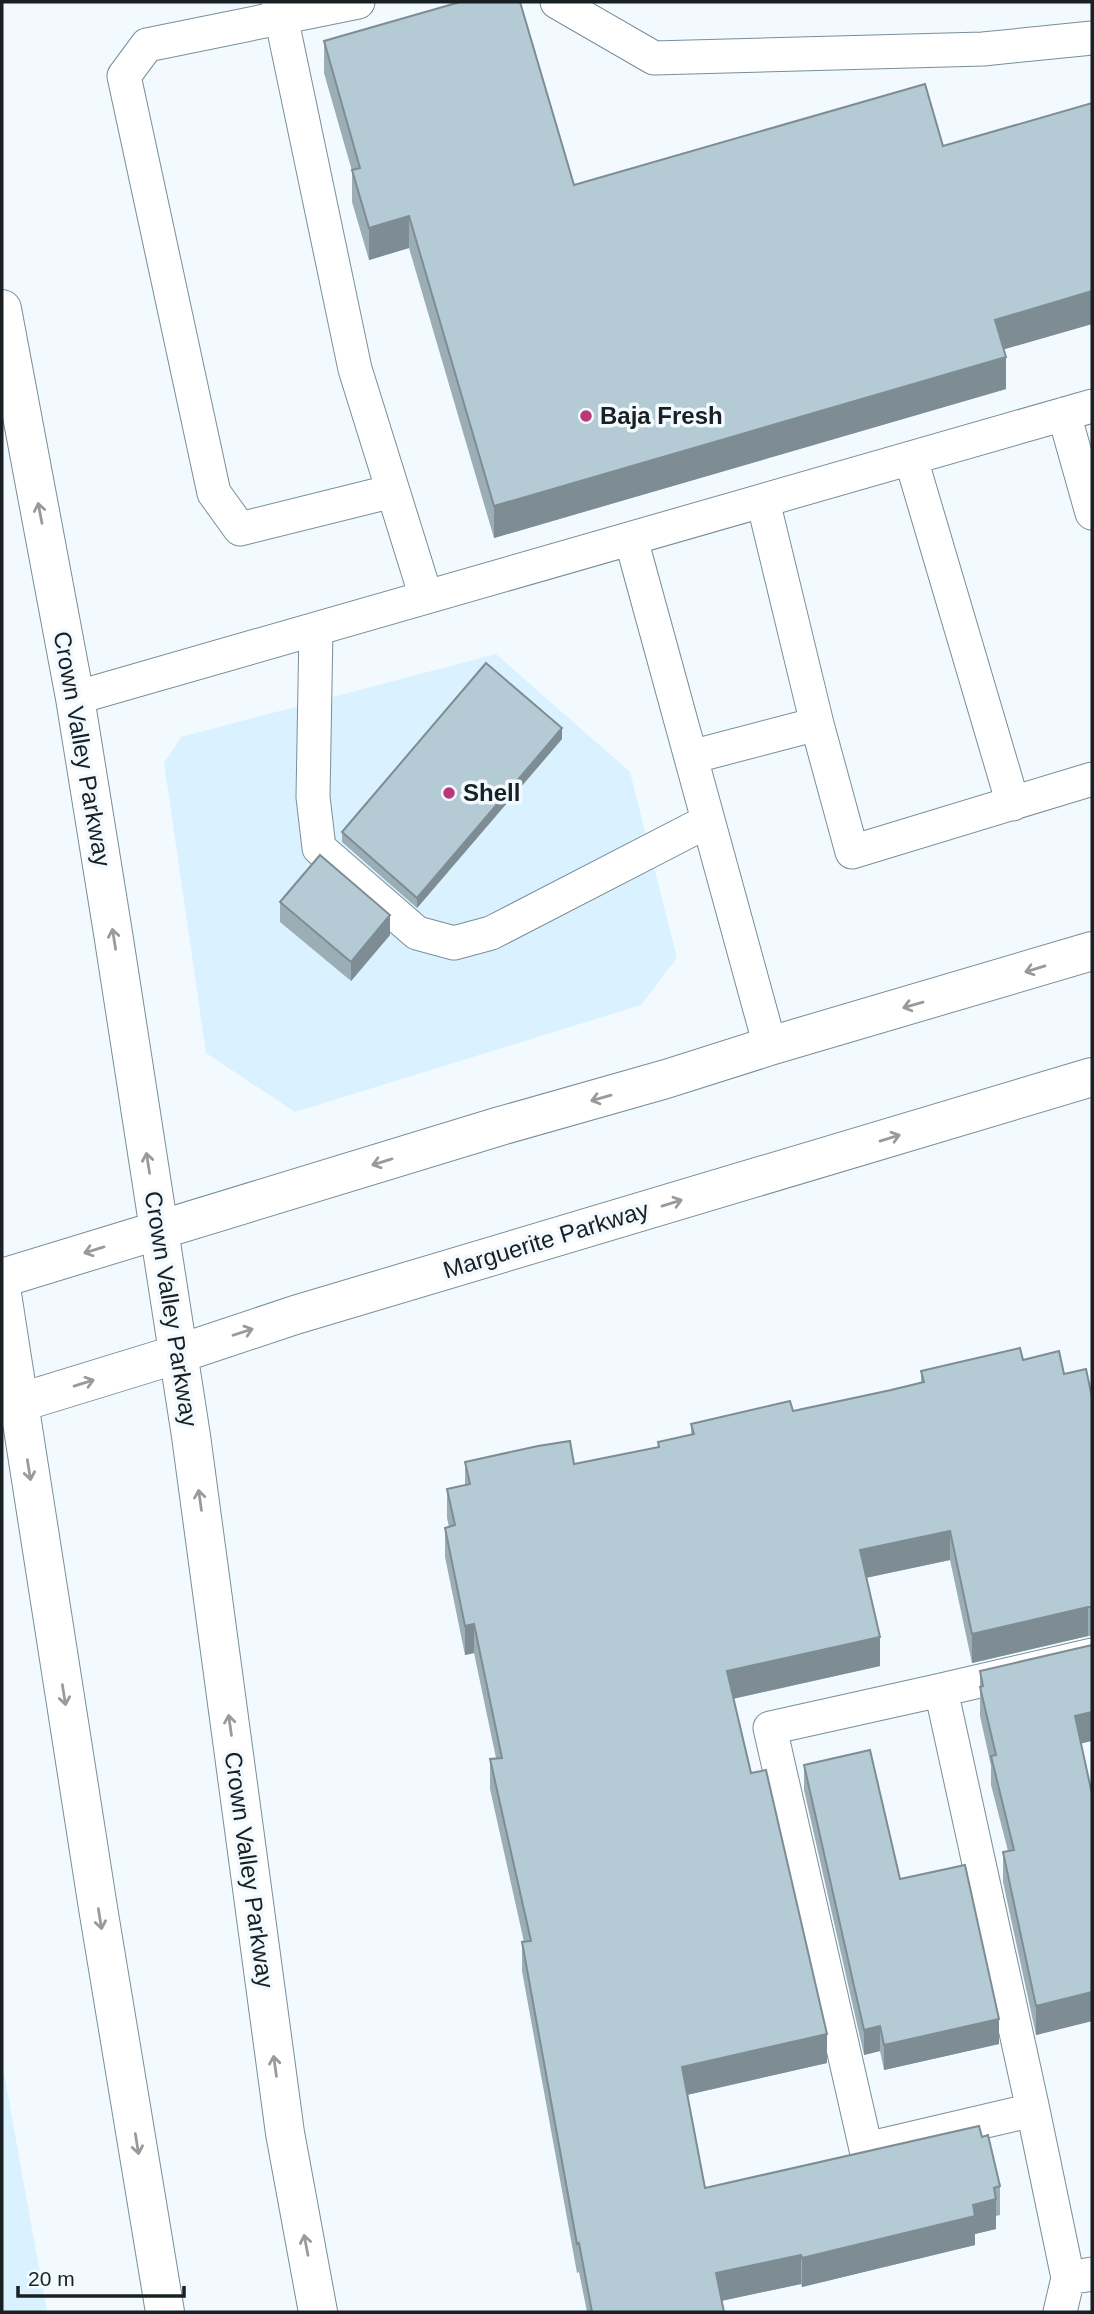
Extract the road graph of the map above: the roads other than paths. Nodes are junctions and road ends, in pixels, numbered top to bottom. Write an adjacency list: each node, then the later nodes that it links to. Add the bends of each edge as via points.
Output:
1 (358, 2): 3 (lane)
2 (557, 2): 4 (lane, via 654,58 983,49)
3 (280, 9): 8 (lane, via 355,369); 8 (lane, via 147,45 124,76 214,493 240,529)
4 (1092, 38)
5 (2, 309): 14 (main road, Crown Valley Parkway, one-way to 5)
6 (1078, 410): 7 (lane); 10 (lane)
7 (911, 458): 9 (lane); 18 (lane)
8 (393, 491): 12 (lane)
9 (763, 501): 11 (lane); 15 (lane)
10 (1092, 513)
11 (631, 539): 12 (lane); 16 (lane)
12 (426, 597): 13 (lane)
13 (316, 629): 14 (lane); 19 (lane, via 313,797 319,849 418,933 454,943 491,933)
14 (75, 698): 23 (main road, Crown Valley Parkway, one-way to 14)
15 (817, 724): 16 (lane); 18 (lane, via 852,852)
16 (691, 757): 19 (lane)
17 (1092, 779): 18 (lane)
18 (1013, 804)
19 (708, 821): 21 (lane)
20 (1092, 951): 21 (main road, one-way to 21)
21 (770, 1046): 23 (main road, one-way to 23)
22 (1092, 1077): 26 (main road, Marguerite Parkway, one-way to 22)
23 (159, 1231): 24 (main road, one-way to 24); 26 (main road, Crown Valley Parkway)
24 (2, 1278)
25 (2, 1294): 27 (main road)
26 (178, 1353): 27 (main road, Marguerite Parkway, one-way to 26); 33 (main road, Crown Valley Parkway, one-way to 26, via 285,2133)
27 (10, 1405): 32 (main road, one-way to 32)
28 (1092, 1655): 29 (lane)
29 (941, 1690): 30 (lane); 30 (lane, via 770,1728 866,2149)
30 (1033, 2110): 31 (lane)
31 (1080, 2276): 34 (lane)
32 (165, 2312)
33 (318, 2312)
34 (1060, 2312)

